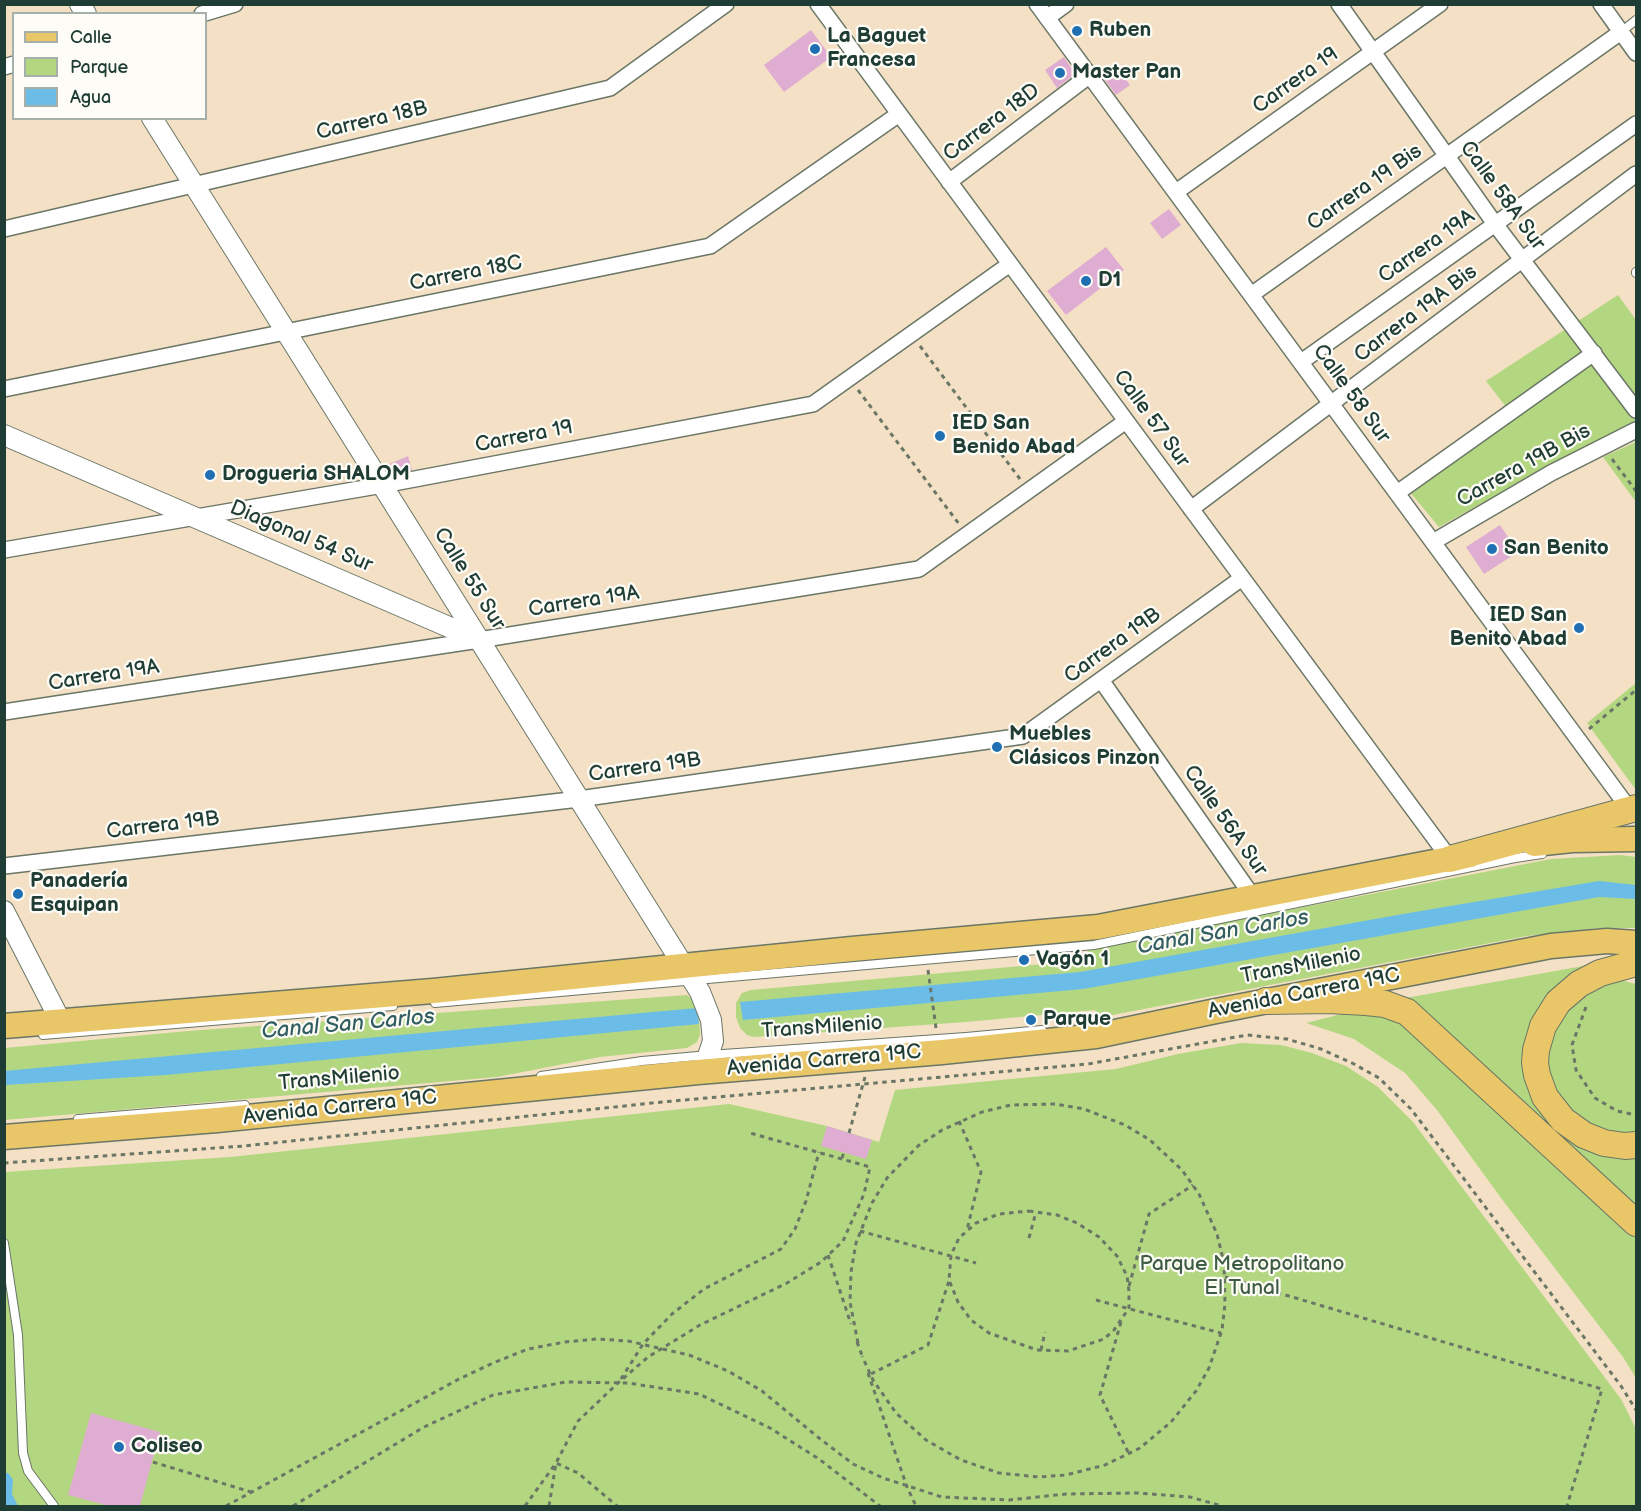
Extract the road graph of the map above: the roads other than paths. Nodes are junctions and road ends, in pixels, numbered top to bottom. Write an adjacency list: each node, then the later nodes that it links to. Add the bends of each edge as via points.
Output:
1 (235, 4): 9 (street)
2 (726, 4): 22 (street, Carrera 18B, via 610,88)
3 (818, 4): 16 (street, Calle 57 Sur)
4 (1037, 4): 10 (street, Calle 58 Sur)
5 (1066, 4): 10 (street)
6 (1339, 4): 13 (street, Calle 58A Sur)
7 (1440, 4): 13 (street, Carrera 19)
8 (1601, 4): 12 (street)
9 (207, 12)
10 (1047, 18): 15 (street, Calle 58 Sur)
11 (1636, 20): 12 (lane)
12 (1621, 32): 14 (street); 19 (street, Carrera 19 Bis)
13 (1372, 53): 19 (street, Calle 58A Sur); 23 (street, Carrera 19)
14 (1636, 53)
15 (1090, 75): 21 (street, Carrera 18D); 23 (street, Calle 58 Sur)
16 (899, 114): 21 (street, Calle 57 Sur); 29 (street, Carrera 18C, via 710,246)
17 (153, 120): 22 (street, Calle 55 Sur)
18 (1636, 124): 24 (street, Carrera 19A)
19 (1446, 156): 24 (street, Calle 58A Sur); 28 (street, Carrera 19 Bis)
20 (1636, 174): 26 (street, Carrera 19A Bis)
21 (949, 182): 27 (street, Calle 57 Sur)
22 (194, 184): 25 (street, Carrera 18B); 29 (street, Calle 55 Sur)
23 (1176, 192): 28 (street, Calle 58 Sur)
24 (1495, 224): 26 (street, Calle 58A Sur); 31 (street, Carrera 19A)
25 (4, 229)
26 (1523, 260): 30 (street, Calle 58A Sur); 33 (street, Carrera 19A Bis)
27 (1010, 264): 35 (street, Calle 57 Sur); 38 (street, Carrera 19, via 813,404)
28 (1251, 295): 31 (street, Calle 58 Sur)
29 (287, 332): 32 (street, Carrera 18C); 38 (street, Calle 55 Sur)
30 (1594, 353): 34 (street, Calle 58A Sur); 39 (street)
31 (1301, 362): 33 (street, Calle 58 Sur)
32 (4, 389)
33 (1331, 404): 39 (street, Calle 58 Sur); 40 (street, Carrera 19A Bis)
34 (1636, 410)
35 (1126, 420): 40 (street, Calle 57 Sur); 45 (street, Carrera 19A, via 919,569)
36 (1636, 430): 42 (street, Carrera 19B Bis, via 1551,473)
37 (4, 435): 41 (street, Diagonal 54 Sur)
38 (383, 485): 41 (street, Carrera 19); 45 (street, Calle 55 Sur)
39 (1397, 493): 42 (street, Calle 58 Sur)
40 (1191, 509): 44 (street, Calle 57 Sur)
41 (195, 518): 43 (street, Carrera 19); 45 (street, Diagonal 54 Sur)
42 (1433, 542): 49 (street, Calle 58 Sur)
43 (4, 550)
44 (1242, 578): 46 (street, Carrera 19B); 52 (street, Calle 57 Sur)
45 (479, 640): 47 (street, Carrera 19A); 48 (street, Calle 55 Sur)
46 (1101, 680): 48 (street, Carrera 19B, via 1023,736); 54 (street, Calle 56A Sur)
47 (4, 712)
48 (579, 799): 53 (street, Carrera 19B); 61 (street, Calle 55 Sur)
49 (1633, 809): 52 (highway)
50 (1636, 839): 52 (main road, via 1544,842)
51 (1547, 854): 61 (lane, via 1094,945)
52 (1450, 859): 54 (main road)
53 (4, 866)
54 (1253, 897): 61 (main road, via 1098,927)
55 (4, 911): 65 (street)
56 (1556, 936): 59 (lane)
57 (1567, 936): 58 (lane)
58 (1631, 936): 62 (main road, Avenida Carrera 19C, via 1551,946)
59 (1545, 938)
60 (1636, 963): 76 (highway, via 1600,973 1558,1002 1544,1026 1535,1063 1545,1097 1563,1120 1604,1143)
61 (688, 973): 63 (lane); 65 (main road); 69 (street, Calle 55 Sur, via 711,1020 713,1041)
62 (1266, 1001): 69 (main road, Avenida Carrera 19C, via 1096,1036 870,1058); 77 (highway, via 1366,1002 1407,1012)
63 (423, 1004)
64 (399, 1006): 68 (lane)
65 (60, 1020): 66 (main road)
66 (4, 1026)
67 (1049, 1029): 69 (lane, TransMilenio)
68 (38, 1035)
69 (703, 1063): 70 (lane, TransMilenio, via 642,1061); 75 (main road, Avenida Carrera 19C, via 229,1119)
70 (534, 1077)
71 (466, 1086): 72 (lane)
72 (455, 1087)
73 (252, 1105): 74 (lane, TransMilenio)
74 (71, 1120)
75 (4, 1137)
76 (1636, 1144)
77 (1636, 1223)
78 (4, 1243): 79 (lane, via 18,1335 23,1453 28,1472)
79 (54, 1506)

